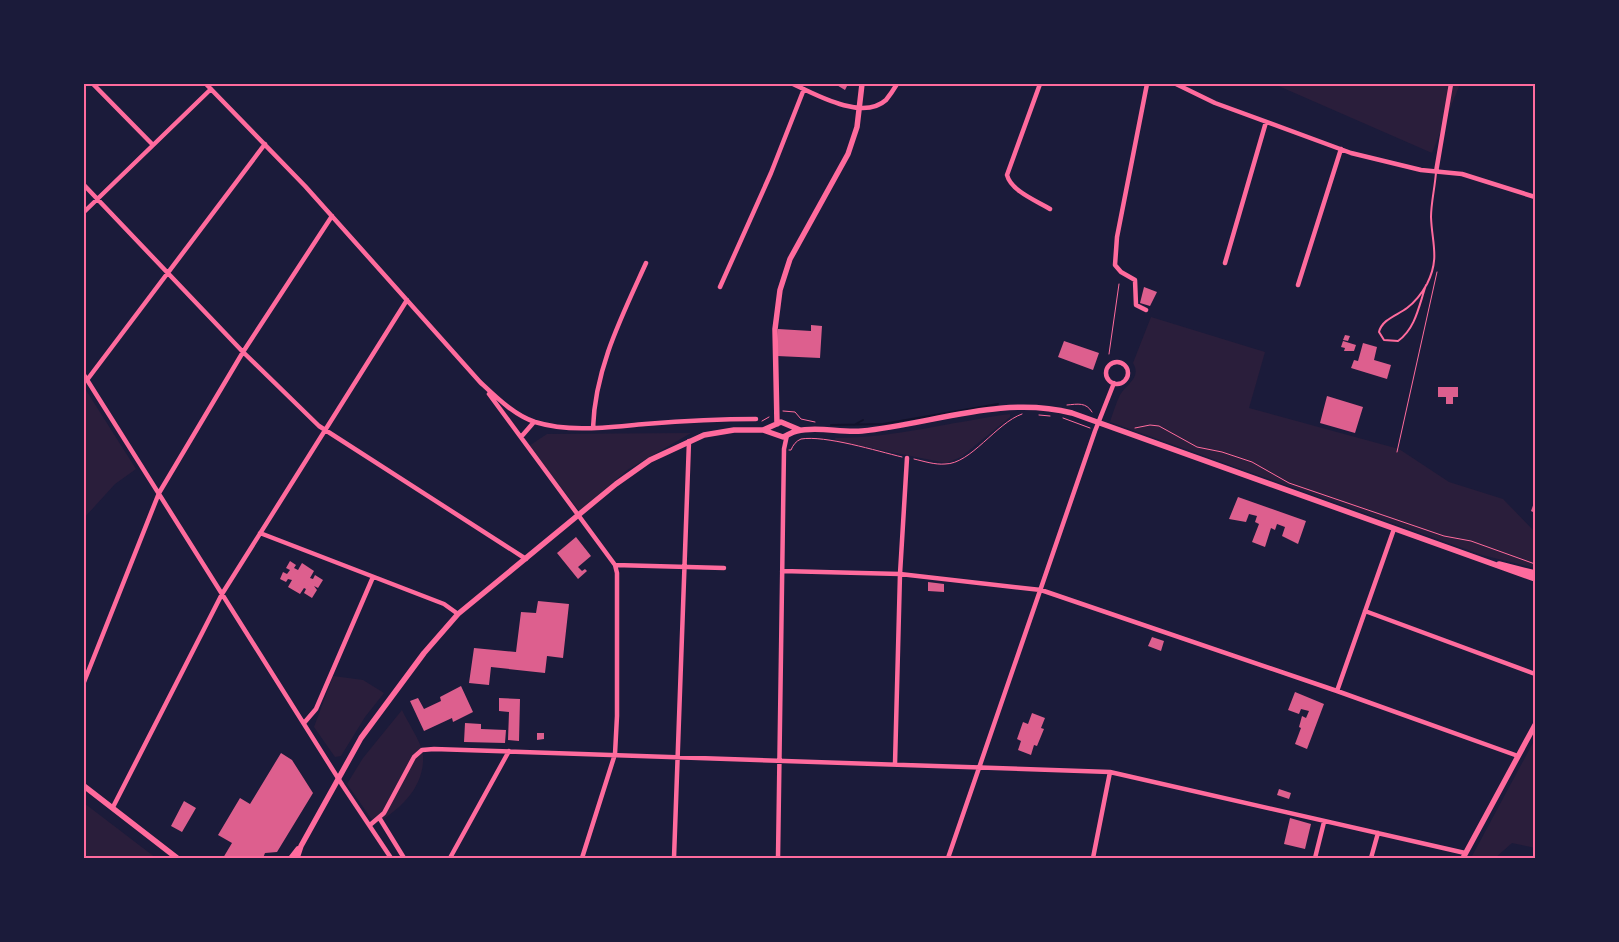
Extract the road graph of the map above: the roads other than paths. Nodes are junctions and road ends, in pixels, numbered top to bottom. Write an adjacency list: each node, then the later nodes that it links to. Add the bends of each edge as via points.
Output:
1 (93, 84): 14 (street)
2 (206, 84): 10 (street)
3 (793, 84): 11 (street)
4 (862, 84): 12 (street)
5 (897, 84): 12 (street, via 885,101 873,107)
6 (1040, 84): 21 (street, via 1007,175 1015,188)
7 (1147, 84): 31 (street, via 1115,252 1116,268 1135,280 1136,306)
8 (1176, 84): 13 (street)
9 (1451, 84): 17 (street)
10 (211, 89): 14 (street); 15 (street)
11 (804, 89): 12 (street); 29 (street)
12 (860, 108): 36 (street, via 848,154 786,268 775,329)
13 (1266, 122): 16 (street); 25 (street)
14 (153, 144): 20 (street)
15 (266, 144): 23 (street); 26 (street)
16 (1341, 149): 17 (street, via 1388,163); 27 (street)
17 (1436, 172): 19 (street, via 1462,174); 28 (lane, via 1431,217 1436,248 1434,266)
18 (84, 185): 20 (street)
19 (1535, 197)
20 (97, 198): 22 (street); 26 (street)
21 (1050, 209)
22 (84, 212)
23 (332, 216): 30 (street); 32 (street)
24 (646, 263): 42 (street, via 609,347 595,398)
25 (1225, 263)
26 (168, 272): 32 (street); 33 (street)
27 (1298, 285)
28 (1426, 285): 28 (lane, via 1409,307 1381,325 1379,332 1384,340 1398,341 1406,334 1417,316)
29 (720, 288)
30 (407, 300): 34 (street); 45 (street)
31 (1146, 310)
32 (243, 352): 45 (street); 52 (street)
33 (85, 378): 52 (street)
34 (480, 382): 38 (street, via 512,409); 48 (street)
35 (1114, 383): 35 (street, via 1123,382 1128,376 1127,368 1121,362 1112,363 1107,369 1108,378); 40 (street)
36 (776, 384): 39 (street); 41 (street)
37 (756, 419): 42 (street)
38 (534, 422): 42 (street, via 559,428); 48 (street)
39 (786, 423): 41 (street); 44 (street); 46 (street, via 790,428)
40 (1098, 423): 44 (street, via 1052,408 1030,406 987,410 859,432); 54 (street); 66 (street)
41 (777, 424): 43 (street); 47 (street, via 774,430)
42 (594, 428)
43 (763, 430): 47 (street); 49 (street, via 734,430)
44 (800, 430): 46 (street)
45 (326, 431): 55 (street); 56 (street)
46 (788, 435): 47 (street); 50 (street)
47 (778, 436): 50 (street)
48 (521, 437): 53 (street)
49 (689, 440): 53 (street, via 633,471); 59 (street)
50 (784, 449): 61 (street)
51 (907, 458): 63 (street)
52 (158, 493): 67 (street); 71 (street)
53 (579, 516): 56 (street); 58 (street)
54 (1394, 529): 57 (street); 68 (street)
55 (260, 533): 64 (street); 67 (street)
56 (526, 559): 69 (street)
57 (1484, 561): 62 (street); 65 (street)
58 (615, 565): 59 (street); 76 (street, via 618,588)
59 (685, 567): 60 (street); 77 (street)
60 (724, 568)
61 (782, 571): 63 (street); 79 (street)
62 (1535, 573)
63 (900, 574): 66 (street); 80 (street)
64 (374, 577): 69 (street, via 444,604); 73 (street, via 316,709)
65 (1535, 579)
66 (1042, 590): 72 (street); 81 (street)
67 (222, 594): 73 (street); 85 (street)
68 (1365, 611): 70 (street); 72 (street)
69 (458, 614): 83 (street, via 380,710)
70 (1535, 674)
71 (84, 679)
72 (1336, 691): 78 (street)
73 (304, 723): 83 (street)
74 (1535, 725): 78 (street)
75 (509, 751): 76 (street); 86 (street, via 422,750 414,757); 97 (street)
76 (615, 754): 77 (street); 98 (street)
77 (678, 756): 79 (street); 99 (street)
78 (1518, 756): 91 (street)
79 (780, 761): 80 (street); 100 (street)
80 (895, 764): 81 (street)
81 (978, 768): 82 (street); 101 (street)
82 (1110, 772): 87 (street); 102 (street)
83 (338, 777): 88 (street); 90 (street)
84 (84, 786): 85 (street)
85 (113, 807): 92 (street)
86 (380, 819): 88 (street); 96 (street)
87 (1324, 822): 89 (street); 103 (street)
88 (370, 826): 95 (street)
89 (1378, 833): 91 (street); 104 (street)
90 (302, 846): 93 (street); 94 (street)
91 (1464, 856)
92 (177, 858)
93 (291, 858)
94 (297, 858)
95 (391, 858)
96 (404, 858)
97 (450, 858)
98 (582, 858)
99 (674, 858)
100 (778, 858)
101 (948, 858)
102 (1092, 858)
103 (1316, 858)
104 (1371, 858)

